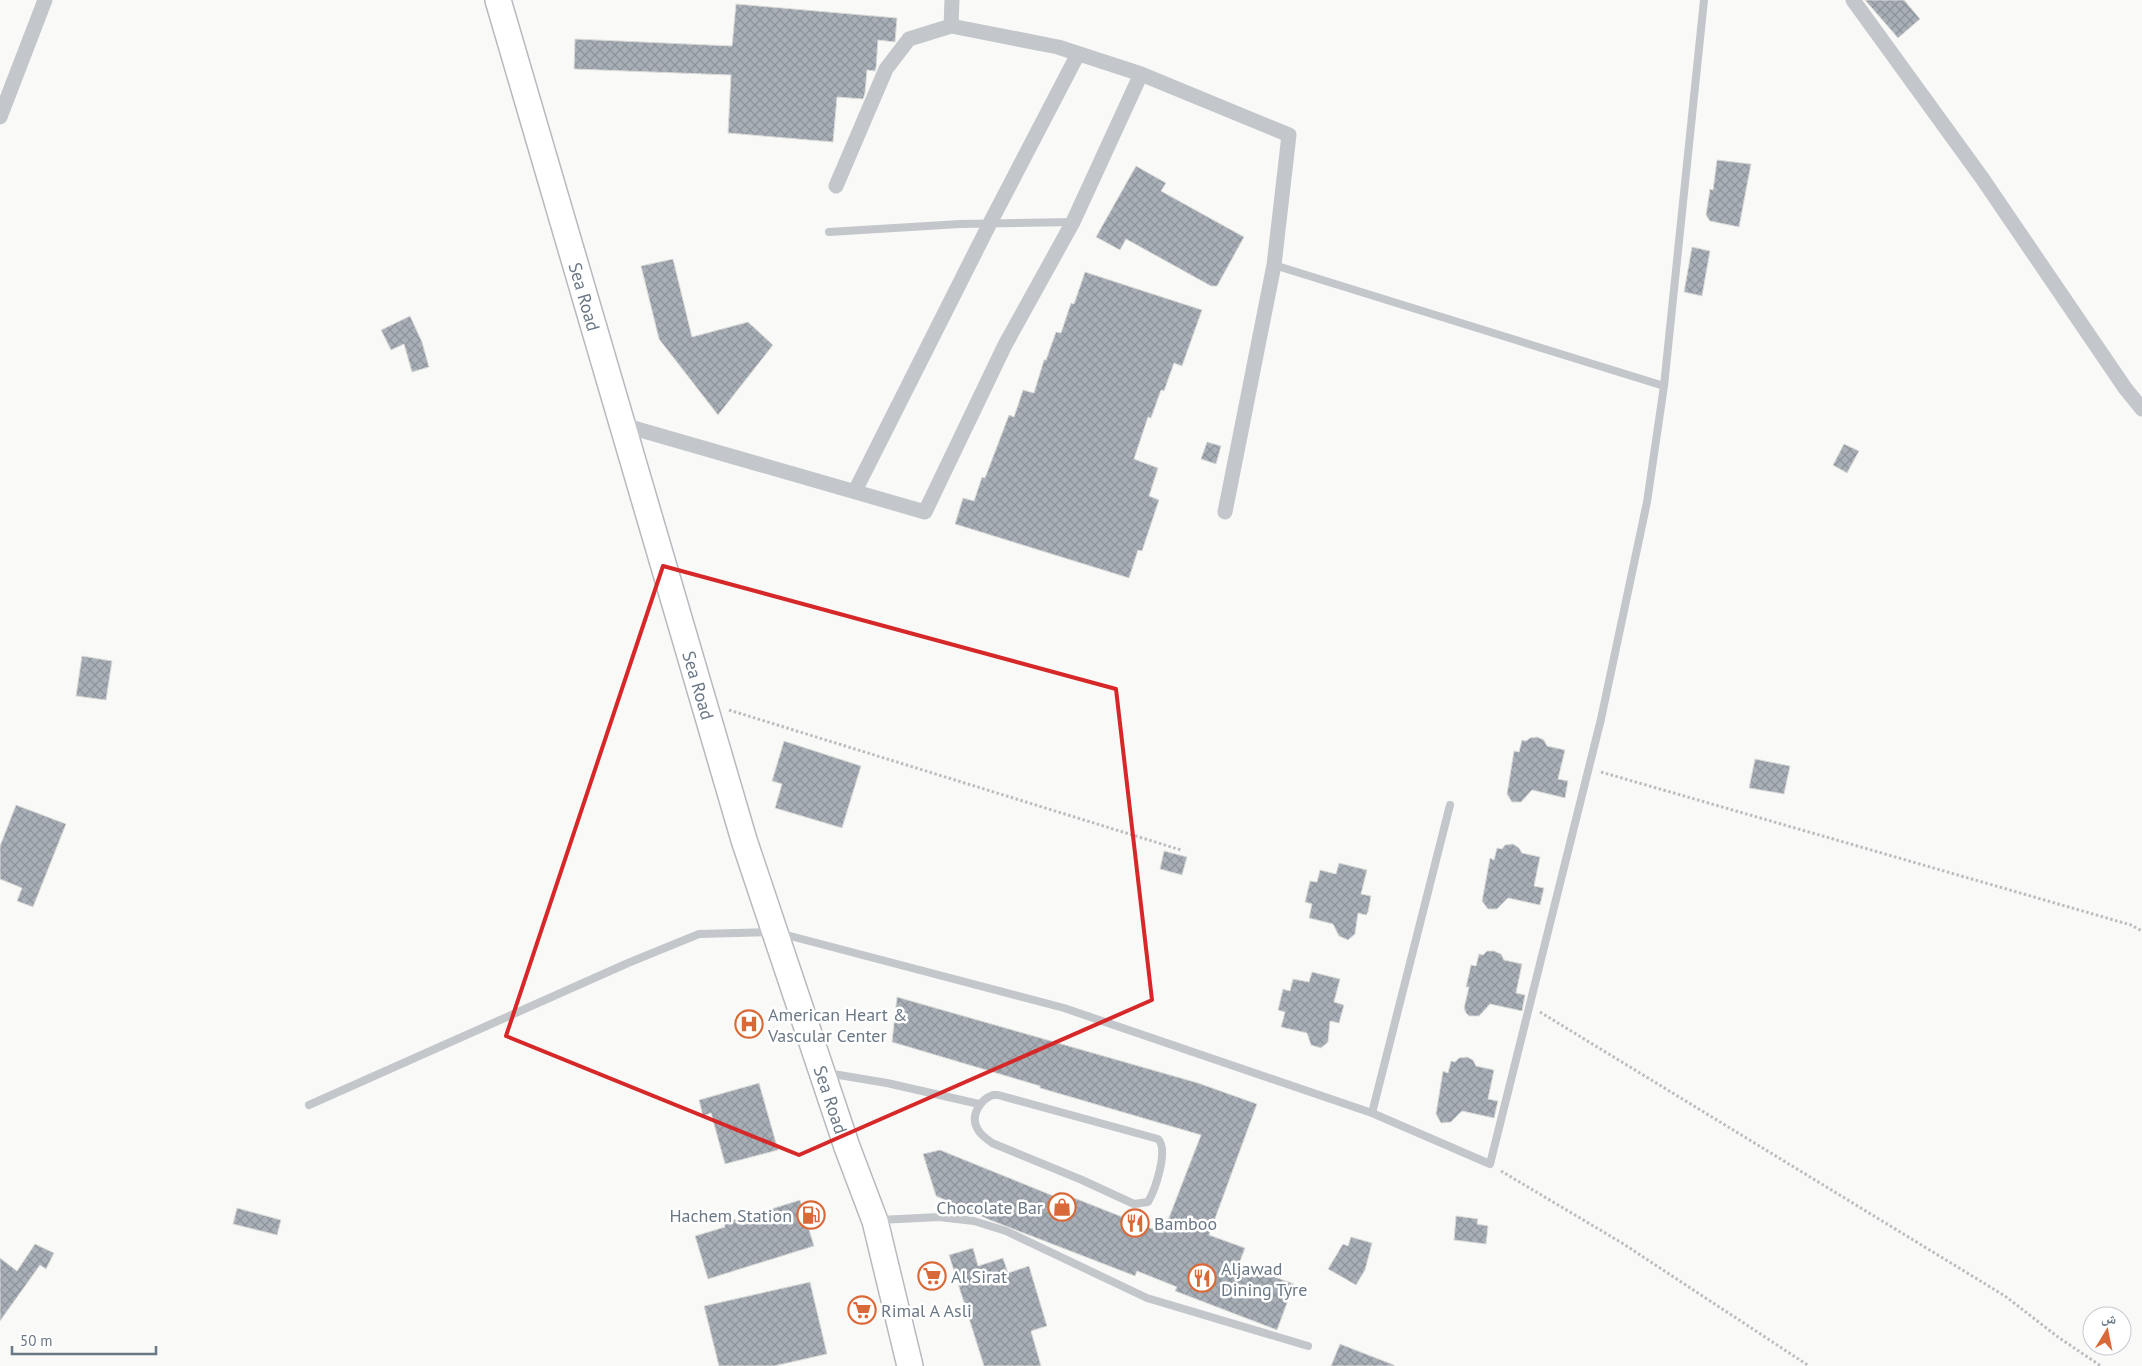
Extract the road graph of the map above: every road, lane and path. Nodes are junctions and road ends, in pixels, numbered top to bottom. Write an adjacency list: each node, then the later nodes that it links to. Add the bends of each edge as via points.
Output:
1 (46, 0): 9 (street)
2 (498, 0): 17 (highway, Sea Road)
3 (952, 0): 6 (street)
4 (1704, 0): 15 (lane)
5 (1853, 0): 16 (street, via 1982,178)
6 (951, 26): 7 (street, via 1058,47); 10 (street, via 909,39 886,69)
7 (1078, 54): 8 (street); 12 (street)
8 (1141, 74): 11 (street); 14 (street, via 1290,135)
9 (0, 117)
10 (836, 186)
11 (1073, 222): 12 (lane); 18 (street, via 1005,345 925,512)
12 (990, 223): 13 (lane); 18 (street)
13 (829, 232)
14 (1274, 265): 15 (lane); 19 (street)
15 (1664, 386): 21 (lane, via 1647,502)
16 (2142, 409)
17 (623, 425): 18 (street); 20 (highway, Sea Road)
18 (855, 491)
19 (1225, 512)
20 (703, 700): 23 (path, via 745,716); 25 (highway, Sea Road)
21 (1588, 768): 24 (path, via 2131,925); 26 (lane)
22 (1450, 805): 30 (lane)
23 (1181, 850)
24 (2142, 931)
25 (775, 932): 27 (highway, Sea Road); 28 (lane, via 699,934); 30 (lane, via 1064,1008)
26 (1529, 1006): 31 (lane); 36 (path, via 2005,1296)
27 (822, 1072): 29 (lane); 32 (highway, Sea Road)
28 (309, 1104)
29 (979, 1104): 29 (lane, via 985,1098 998,1095 1158,1139 1164,1154 1148,1202 1134,1204 992,1142 976,1127)
30 (1372, 1113): 31 (lane)
31 (1490, 1164): 35 (path, via 1622,1243)
32 (875, 1221): 33 (lane, via 938,1217 974,1221 998,1228 1147,1298); 34 (highway, Sea Road)
33 (1308, 1346)
34 (910, 1366)
35 (1809, 1366)
36 (2101, 1366)

